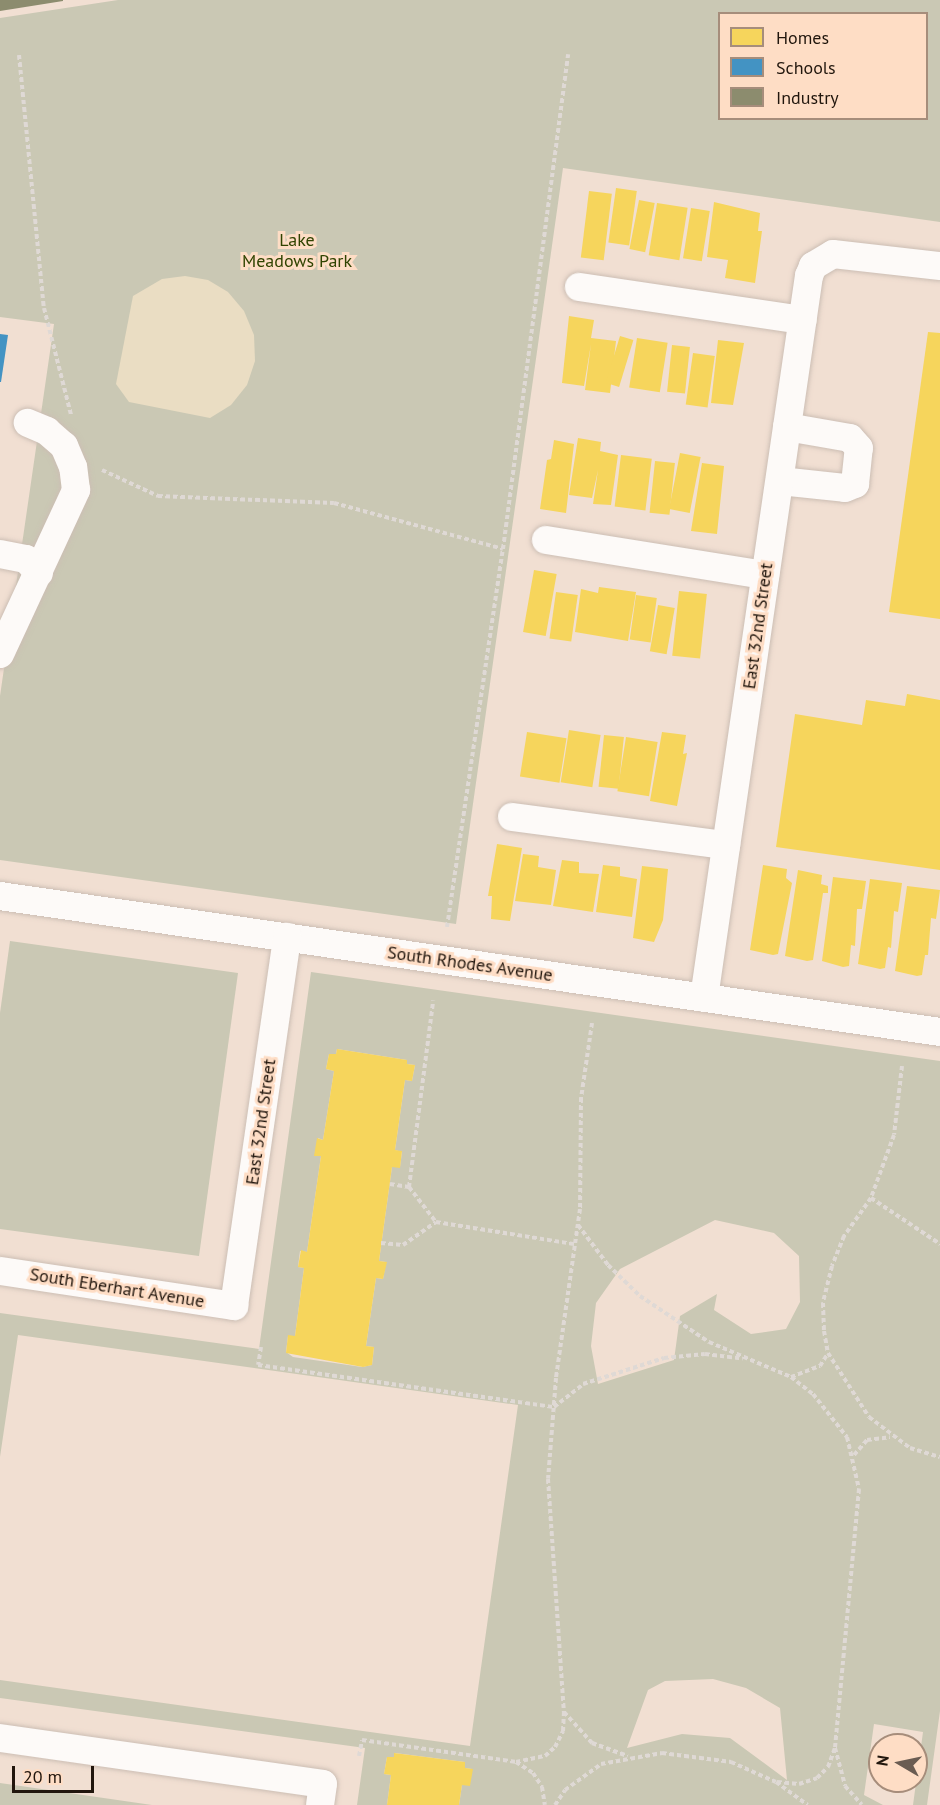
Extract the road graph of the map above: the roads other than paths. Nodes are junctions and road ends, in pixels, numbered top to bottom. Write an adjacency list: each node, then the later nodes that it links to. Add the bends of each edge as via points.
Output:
1 (940, 266): 3 (street, East 32nd Street, via 847,253 822,259 809,276)
2 (579, 287): 3 (street)
3 (803, 320): 5 (street, East 32nd Street)
4 (28, 423): 9 (street, via 47,431 64,446 73,467 76,490)
5 (787, 427): 6 (street, East 32nd Street); 6 (street, via 850,438 859,448 855,484 845,488)
6 (780, 481): 10 (street, East 32nd Street)
7 (546, 540): 10 (street)
8 (0, 554): 9 (street, via 26,559)
9 (39, 573): 11 (street)
10 (765, 574): 13 (street, East 32nd Street)
11 (0, 654)
12 (512, 817): 13 (street)
13 (726, 845): 16 (street, East 32nd Street)
14 (0, 896): 15 (street, South Rhodes Avenue)
15 (287, 938): 16 (street, South Rhodes Avenue); 19 (street, East 32nd Street)
16 (704, 998): 17 (street, South Rhodes Avenue)
17 (940, 1032)
18 (0, 1271): 19 (street, South Eberhart Avenue)
19 (234, 1306)
20 (0, 1738): 21 (street)
21 (322, 1795)

